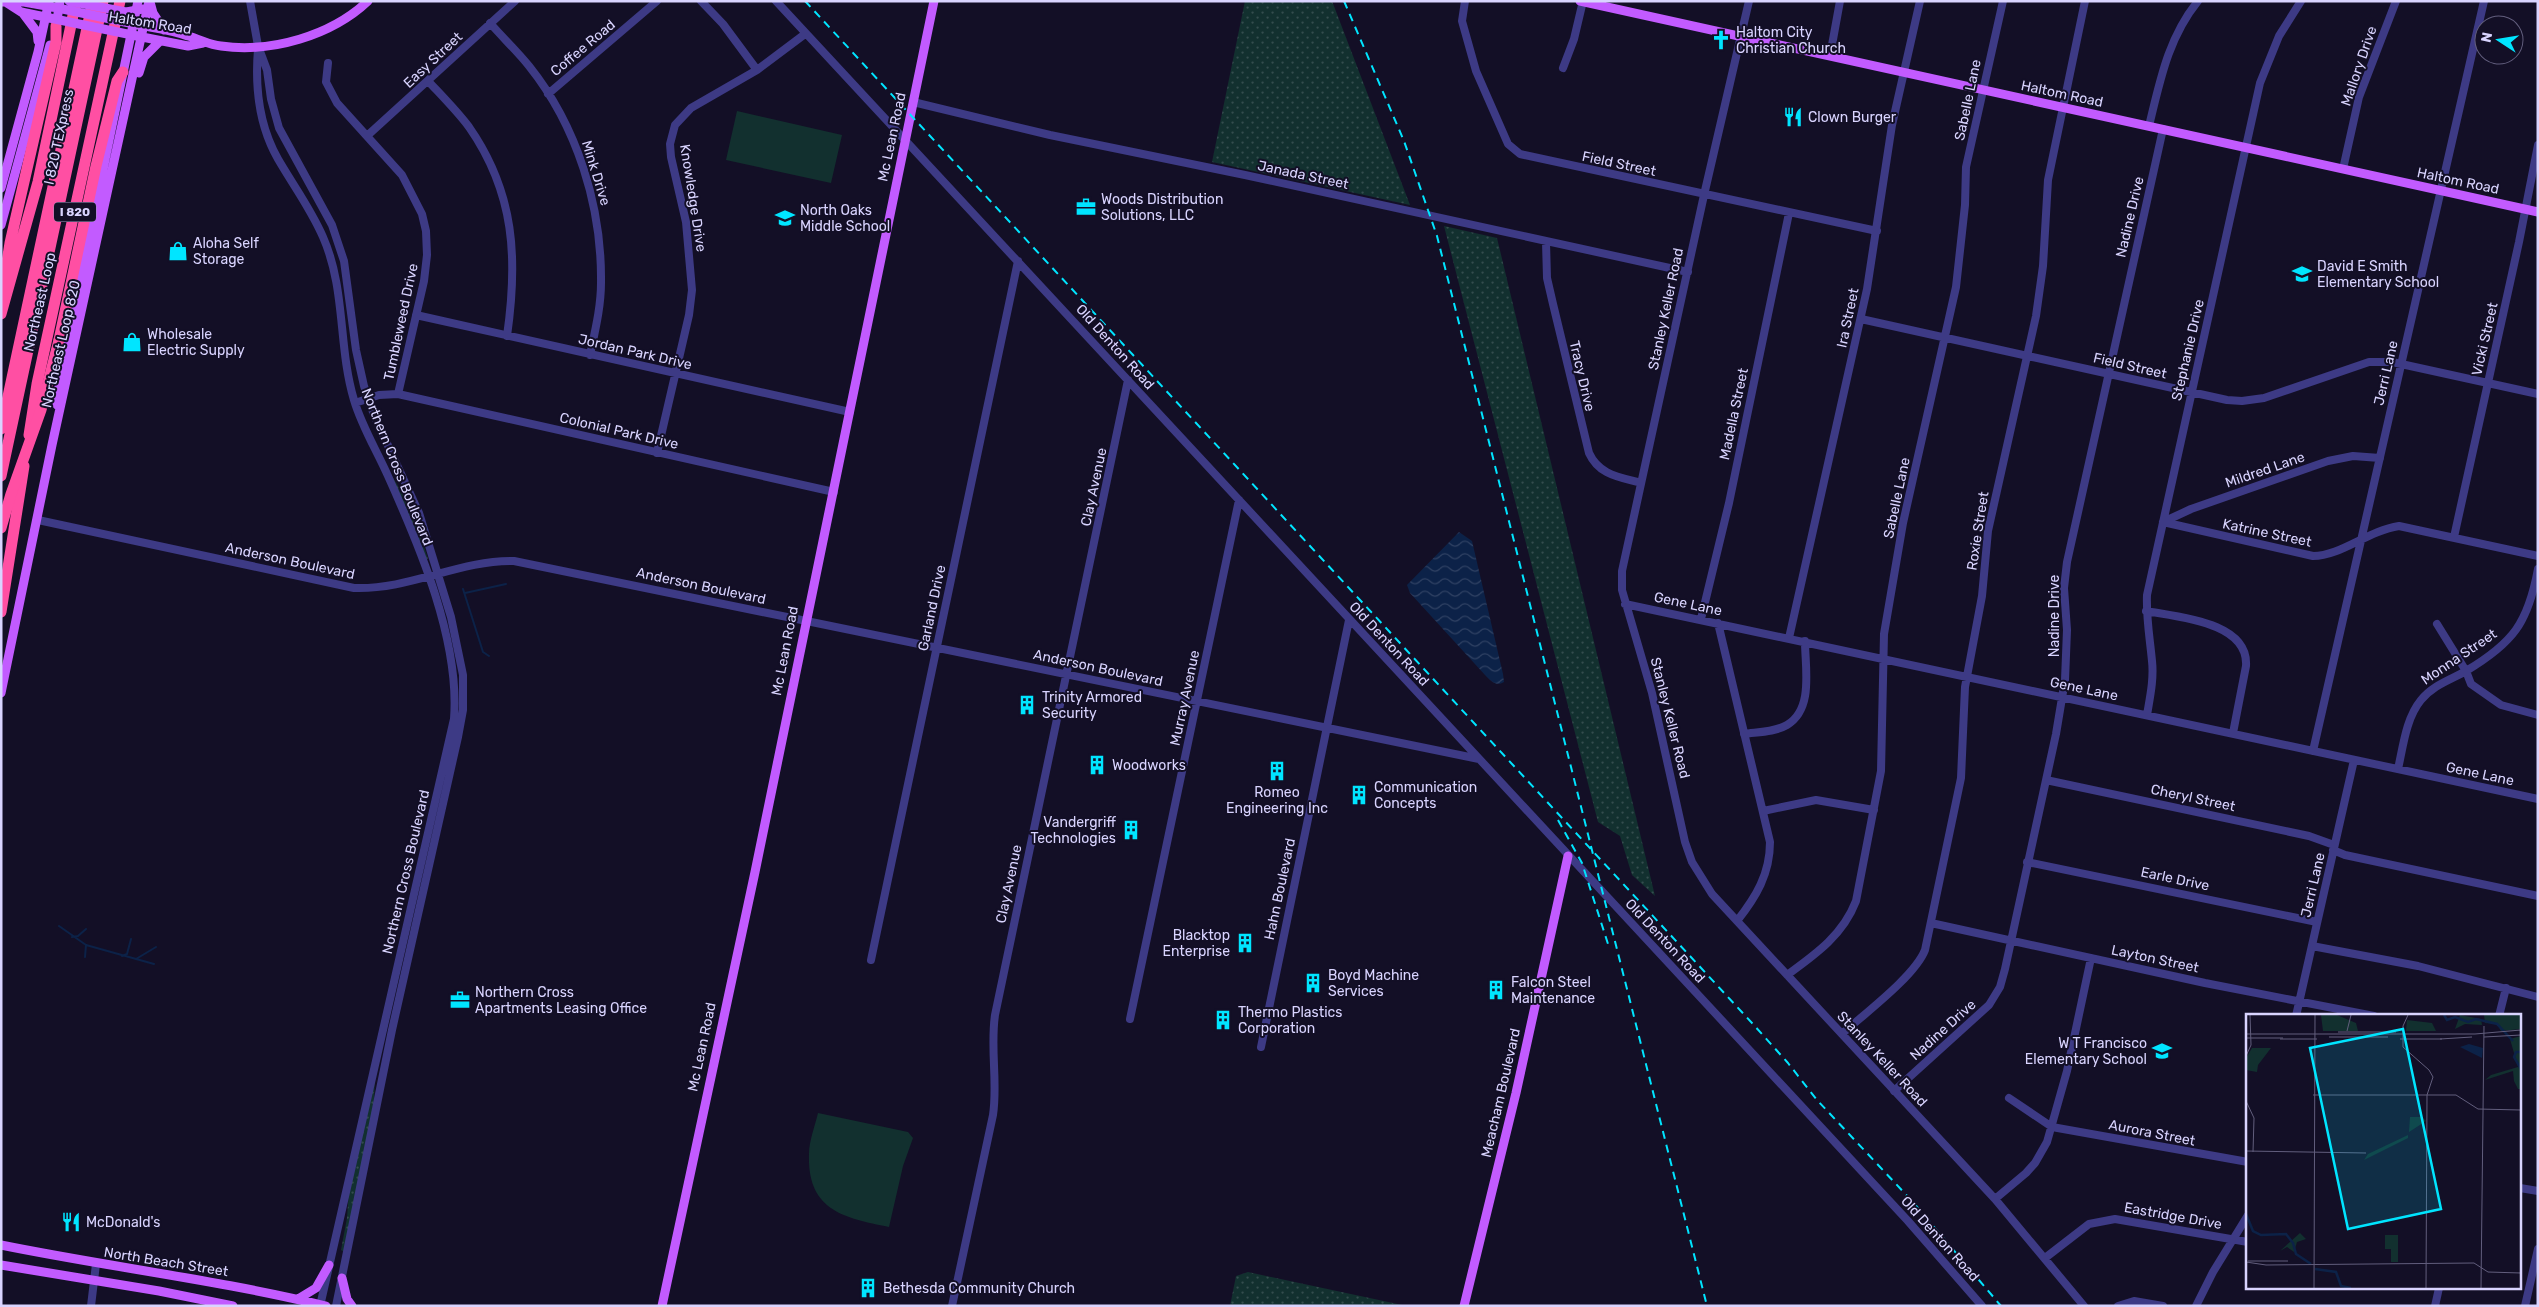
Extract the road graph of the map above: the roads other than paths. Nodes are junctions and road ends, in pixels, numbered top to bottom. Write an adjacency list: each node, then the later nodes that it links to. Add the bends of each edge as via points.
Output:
1 (24, 1): 25 (main road, Haltom Road); 27 (main road, Haltom Road)
2 (69, 1): 26 (main road, bridge, via 126,12)
3 (76, 1): 73 (highway, via 38,182)
4 (93, 1): 91 (highway, I 820 TEXpress)
5 (103, 1): 95 (highway, I 820 TEXpress)
6 (120, 1): 110 (highway, Northeast Loop / I 820, via 37,384)
7 (250, 1): 38 (street)
8 (368, 1): 38 (main road, Haltom Road, via 331,28 291,41)
9 (515, 1): 30 (street, Easy Street)
10 (657, 1): 48 (street, Coffee Road)
11 (701, 1): 43 (street)
12 (776, 1): 33 (street, Old Denton Road)
13 (934, 1): 49 (main road, Mc Lean Road)
14 (1465, 1): 62 (street, Field Street, via 1462,21 1465,37 1480,80 1512,149 1526,157)
15 (1582, 1): 34 (main road, Haltom Road); 42 (street, via 1574,39)
16 (1750, 1): 34 (street, Stanley Keller Road)
17 (1840, 1): 40 (street)
18 (1920, 1): 45 (street, Ira Street)
19 (2003, 1): 47 (street, Sabelle Lane)
20 (2085, 1): 50 (street, Roxie Street)
21 (2198, 1): 51 (street, via 2179,27 2170,47)
22 (2301, 1): 57 (street, Stephanie Drive, via 2273,47 2260,83)
23 (2396, 1): 58 (street, Mallory Drive, via 2359,97)
24 (2484, 1): 60 (street, Jerri Lane)
25 (4, 2): 28 (main road, Haltom Road)
26 (145, 3): 31 (main road, Northeast Loop 820); 32 (main road); 44 (main road)
27 (52, 4): 29 (main road); 29 (main road); 31 (main road, Haltom Road, bridge)
28 (21, 12): 29 (main road, Haltom Road); 39 (main road, via 37,32)
29 (51, 20): 35 (main road, Haltom Road, bridge); 39 (main road); 67 (main road); 72 (highway, via 56,42 10,243)
30 (490, 24): 46 (street, Easy Street); 48 (street, Mink Drive, via 529,66)
31 (141, 25): 32 (main road, Haltom Road); 35 (main road, Northeast Loop 820)
32 (164, 30): 37 (main road, Haltom Road)
33 (805, 34): 43 (street, Knowledge Drive); 54 (street, Old Denton Road)
34 (1742, 36): 40 (main road, Haltom Road); 62 (street, Stanley Keller Road)
35 (139, 37): 36 (main road, Haltom Road); 55 (main road, Northeast Loop 820)
36 (160, 41): 37 (main road, Haltom Road, via 188,46); 55 (main road, via 144,57 128,126)
37 (204, 43): 38 (main road, Haltom Road, via 237,48)
38 (258, 46): 61 (street, Northern Cross Boulevard, via 267,70 279,128); 63 (street, Northern Cross Boulevard, via 256,76 265,127 277,157)
39 (38, 52): 59 (main road)
40 (1830, 56): 45 (main road, Haltom Road)
41 (328, 63): 53 (street, Tumbleweed Drive, via 326,82 337,103)
42 (1563, 68)
43 (758, 70): 82 (street, Knowledge Drive, via 691,108 680,118 672,134 671,157 686,222 692,290)
44 (123, 72): 92 (main road, via 60,376); 101 (highway, bridge, via 117,81 96,166 59,340)
45 (1904, 73): 47 (main road, Haltom Road); 68 (street, Ira Street, via 1892,125)
46 (428, 81): 53 (street, Easy Street); 76 (street, via 470,129 490,163 503,200 509,223 514,274)
47 (1982, 90): 50 (main road, Haltom Road); 77 (street, Sabelle Lane, via 1966,167 1959,262)
48 (548, 94): 78 (street, Mink Drive, via 582,162 595,210 601,282)
49 (913, 102): 54 (main road, Mc Lean Road); 69 (street, Janada Street, via 1050,135)
50 (2061, 108): 51 (main road, Haltom Road); 79 (street, Roxie Street, via 2048,180 2043,266 2036,316)
51 (2149, 126): 52 (main road, Haltom Road)
52 (2163, 129): 57 (main road, Haltom Road); 81 (street, Nadine Drive)
53 (368, 136): 74 (street, Tumbleweed Drive, via 402,175 422,214 428,256)
54 (905, 138): 70 (street, Old Denton Road); 90 (main road, Mc Lean Road)
55 (120, 140): 92 (main road, Northeast Loop 820)
56 (2538, 145): 64 (street, Vicki Street)
57 (2245, 147): 58 (main road, Haltom Road); 85 (street, Stephanie Drive)
58 (2343, 169): 60 (main road, Haltom Road)
59 (1, 188)
60 (2440, 191): 64 (main road, Haltom Road); 80 (street, Jerri Lane)
61 (316, 195): 63 (street); 88 (street, Northern Cross Boulevard, via 332,225 344,261 356,350)
62 (1704, 195): 66 (street, Field Street); 71 (street, Stanley Keller Road)
63 (305, 202): 89 (street, Northern Cross Boulevard, via 324,237 334,271)
64 (2526, 210): 65 (main road, Haltom Road); 84 (street, Vicki Street)
65 (2538, 212)
66 (1789, 213): 68 (street, Field Street); 111 (street, Madella Street, via 1729,503)
67 (1, 225)
68 (1877, 231): 75 (street, Ira Street)
69 (1546, 242): 71 (street, Janada Street); 96 (street, Tracy Drive, via 1551,296 1588,453 1604,472)
70 (1018, 261): 83 (street, Old Denton Road); 118 (street, Garland Drive)
71 (1688, 272): 96 (street, Stanley Keller Road)
72 (1, 298)
73 (1, 314)
74 (416, 315): 76 (street, Jordan Park Drive); 86 (street, Tumbleweed Drive)
75 (1861, 320): 77 (street, Field Street); 116 (street, Ira Street)
76 (507, 336): 78 (street, Jordan Park Drive)
77 (1945, 338): 79 (street, Field Street); 119 (street, Sabelle Lane, via 1903,523)
78 (590, 354): 82 (street, Jordan Park Drive)
79 (2026, 356): 81 (street, Field Street); 122 (street, Roxie Street, via 1988,531 1982,596)
80 (2401, 364): 84 (street, Field Street); 85 (street, Field Street, via 2369,362 2264,398 2242,401); 94 (street, Jerri Lane)
81 (2108, 373): 85 (street, Field Street); 124 (street, Nadine Drive, via 2067,562 2064,588 2067,652)
82 (676, 374): 90 (street, Jordan Park Drive); 93 (street, Knowledge Drive)
83 (1128, 380): 98 (street, Old Denton Road); 121 (street, Clay Avenue)
84 (2487, 383): 87 (street, Field Street); 103 (street, Vicki Street)
85 (2192, 392): 100 (street, Stephanie Drive)
86 (398, 394): 88 (street, Tumbleweed Drive); 93 (street, Colonial Park Drive)
87 (2538, 394)
88 (368, 398): 89 (street, Tumbleweed Drive); 106 (street, Northern Cross Boulevard, via 419,513)
89 (355, 402): 107 (street, Northern Cross Boulevard)
90 (850, 412): 97 (main road, Mc Lean Road)
91 (1, 429)
92 (52, 445): 99 (main road, Northeast Loop 820)
93 (657, 453): 97 (street, Colonial Park Drive)
94 (2380, 458): 100 (street, Mildred Lane, via 2353,456 2328,461); 102 (street, Jerri Lane)
95 (1, 476)
96 (1641, 483): 108 (street, Stanley Keller Road, via 1622,571)
97 (834, 492): 112 (main road, Mc Lean Road)
98 (1239, 500): 113 (street, Old Denton Road); 125 (street, Murray Avenue)
99 (38, 520): 107 (street, Anderson Boulevard, via 345,587 383,588); 123 (main road, Northeast Loop 820)
100 (2163, 522): 102 (street, Katrine Street, via 2313,556 2334,553); 109 (street, Stephanie Drive)
101 (1, 528)
102 (2362, 537): 103 (street, Katrine Street, via 2398,526); 131 (street, Jerri Lane)
103 (2454, 537): 104 (street, Katrine Street)
104 (2538, 556)
105 (2538, 569): 120 (street, Monna Street, via 2530,606 2520,627)
106 (437, 574): 107 (street, Anderson Boulevard); 112 (street, Anderson Boulevard, via 484,562 514,561); 158 (street, Northern Cross Boulevard, via 460,653 463,710)
107 (428, 577): 154 (street, Northern Cross Boulevard, via 450,649 454,672 454,719)
108 (1626, 604): 111 (street, Gene Lane); 143 (street, Stanley Keller Road, via 1652,693 1692,862 1712,894)
109 (2146, 611): 127 (street, Stephanie Drive, via 2152,662); 130 (street, via 2212,626 2242,644 2247,657)
110 (1, 612)
111 (1700, 619): 114 (street, Gene Lane)
112 (805, 620): 118 (street, Anderson Boulevard); 187 (main road, Mc Lean Road)
113 (1349, 620): 128 (street, Hahn Boulevard); 132 (street, Old Denton Road)
114 (1718, 623): 116 (street, Gene Lane); 129 (street)
115 (2437, 624): 120 (street)
116 (1789, 638): 117 (street, Gene Lane)
117 (1805, 641): 119 (street, Gene Lane); 129 (street, via 1806,696 1799,713 1778,729)
118 (937, 646): 121 (street, Anderson Boulevard); 149 (street, Garland Drive)
119 (1882, 658): 122 (street, Gene Lane); 137 (street, Sabelle Lane, via 1882,759)
120 (2466, 671): 126 (street, via 2471,684 2501,705); 134 (street, Monna Street, via 2440,684 2419,701 2405,737)
121 (1066, 674): 125 (street, Anderson Boulevard); 188 (street, Clay Avenue, via 995,1015 993,1115)
122 (1967, 676): 124 (street, Gene Lane); 145 (street, Roxie Street, via 1961,778)
123 (1, 692)
124 (2062, 697): 127 (street, Gene Lane); 135 (street, Nadine Drive)
125 (1197, 701): 128 (street, Anderson Boulevard); 159 (street, Murray Avenue)
126 (2538, 714)
127 (2147, 715): 130 (street, Gene Lane)
128 (1326, 728): 132 (street, Anderson Boulevard); 161 (street, Hahn Boulevard)
129 (1744, 734): 138 (street)
130 (2233, 734): 131 (street, Gene Lane)
131 (2313, 751): 133 (street, Gene Lane)
132 (1479, 759): 140 (street, Old Denton Road)
133 (2354, 760): 134 (street, Gene Lane); 139 (street, Jerri Lane)
134 (2398, 769): 136 (street, Gene Lane)
135 (2046, 780): 139 (street, Cheryl Street, via 2308,836); 141 (street, Nadine Drive)
136 (2538, 799)
137 (1874, 810): 138 (street, via 1816,800); 150 (street, Sabelle Lane, via 1856,901 1849,919 1836,936)
138 (1763, 811): 143 (street, via 1770,842 1768,870 1754,900)
139 (2334, 848): 142 (street, Cheryl Street, via 2345,855); 144 (street, Jerri Lane)
140 (1568, 856): 189 (main road, Meacham Boulevard); 190 (street, Old Denton Road, via 1891,1203)
141 (2027, 862): 144 (street, Earle Drive); 146 (street, Nadine Drive)
142 (2538, 896)
143 (1737, 921): 150 (street, Stanley Keller Road)
144 (2317, 922): 147 (street, Jerri Lane)
145 (1931, 923): 146 (street, Layton Street); 160 (street, Roxie Street, via 1922,957 1905,977)
146 (2011, 941): 148 (street, Layton Street); 162 (street, Nadine Drive, via 2000,987 1989,1005)
147 (2312, 946): 151 (street, via 2418,966); 153 (street, Jerri Lane)
148 (2091, 958): 153 (street, Layton Street); 164 (street)
149 (871, 960)
150 (1787, 975): 160 (street, Stanley Keller Road)
151 (2506, 988): 152 (street); 157 (street)
152 (2538, 998)
153 (2300, 1001): 155 (street, Jerri Lane); 156 (street, Layton Street)
154 (386, 1014): 158 (street); 177 (street, Northern Cross Boulevard)
155 (2297, 1014)
156 (2364, 1014)
157 (2500, 1014)
158 (396, 1016): 178 (street, Northern Cross Boulevard)
159 (1130, 1019)
160 (1842, 1034): 162 (street, Stanley Keller Road)
161 (1261, 1047)
162 (1894, 1091): 168 (street, Stanley Keller Road)
163 (2009, 1098): 164 (street)
164 (2052, 1127): 165 (street, Aurora Street); 168 (street, via 2035,1163)
165 (2246, 1162)
166 (2522, 1188): 167 (street)
167 (2538, 1191)
168 (1995, 1199): 174 (street, Stanley Keller Road)
169 (2246, 1218): 170 (street)
170 (2233, 1240): 171 (street, Eastridge Drive); 174 (street, Eastridge Drive, via 2115,1219 2089,1224); 194 (street)
171 (2246, 1242)
172 (1, 1245): 175 (main road, North Beach Street)
173 (2538, 1249): 196 (street)
174 (2045, 1258): 191 (street, Stanley Keller Road)
175 (96, 1264): 179 (street); 181 (main road, North Beach Street)
176 (1, 1265): 179 (main road)
177 (329, 1265): 181 (main road, via 316,1288); 182 (street, Northern Cross Boulevard)
178 (342, 1278): 185 (street, Northern Cross Boulevard); 186 (main road)
179 (94, 1282): 183 (street); 184 (main road)
180 (2439, 1290): 195 (street)
181 (298, 1299): 182 (main road, North Beach Street)
182 (322, 1305)
183 (91, 1306)
184 (233, 1306)
185 (336, 1306)
186 (352, 1306)
187 (662, 1306)
188 (952, 1306)
189 (1464, 1306)
190 (1982, 1306)
191 (2084, 1306)
192 (2118, 1306): 193 (street, via 2134,1301)
193 (2163, 1306)
194 (2196, 1306)
195 (2435, 1306)
196 (2525, 1306)

